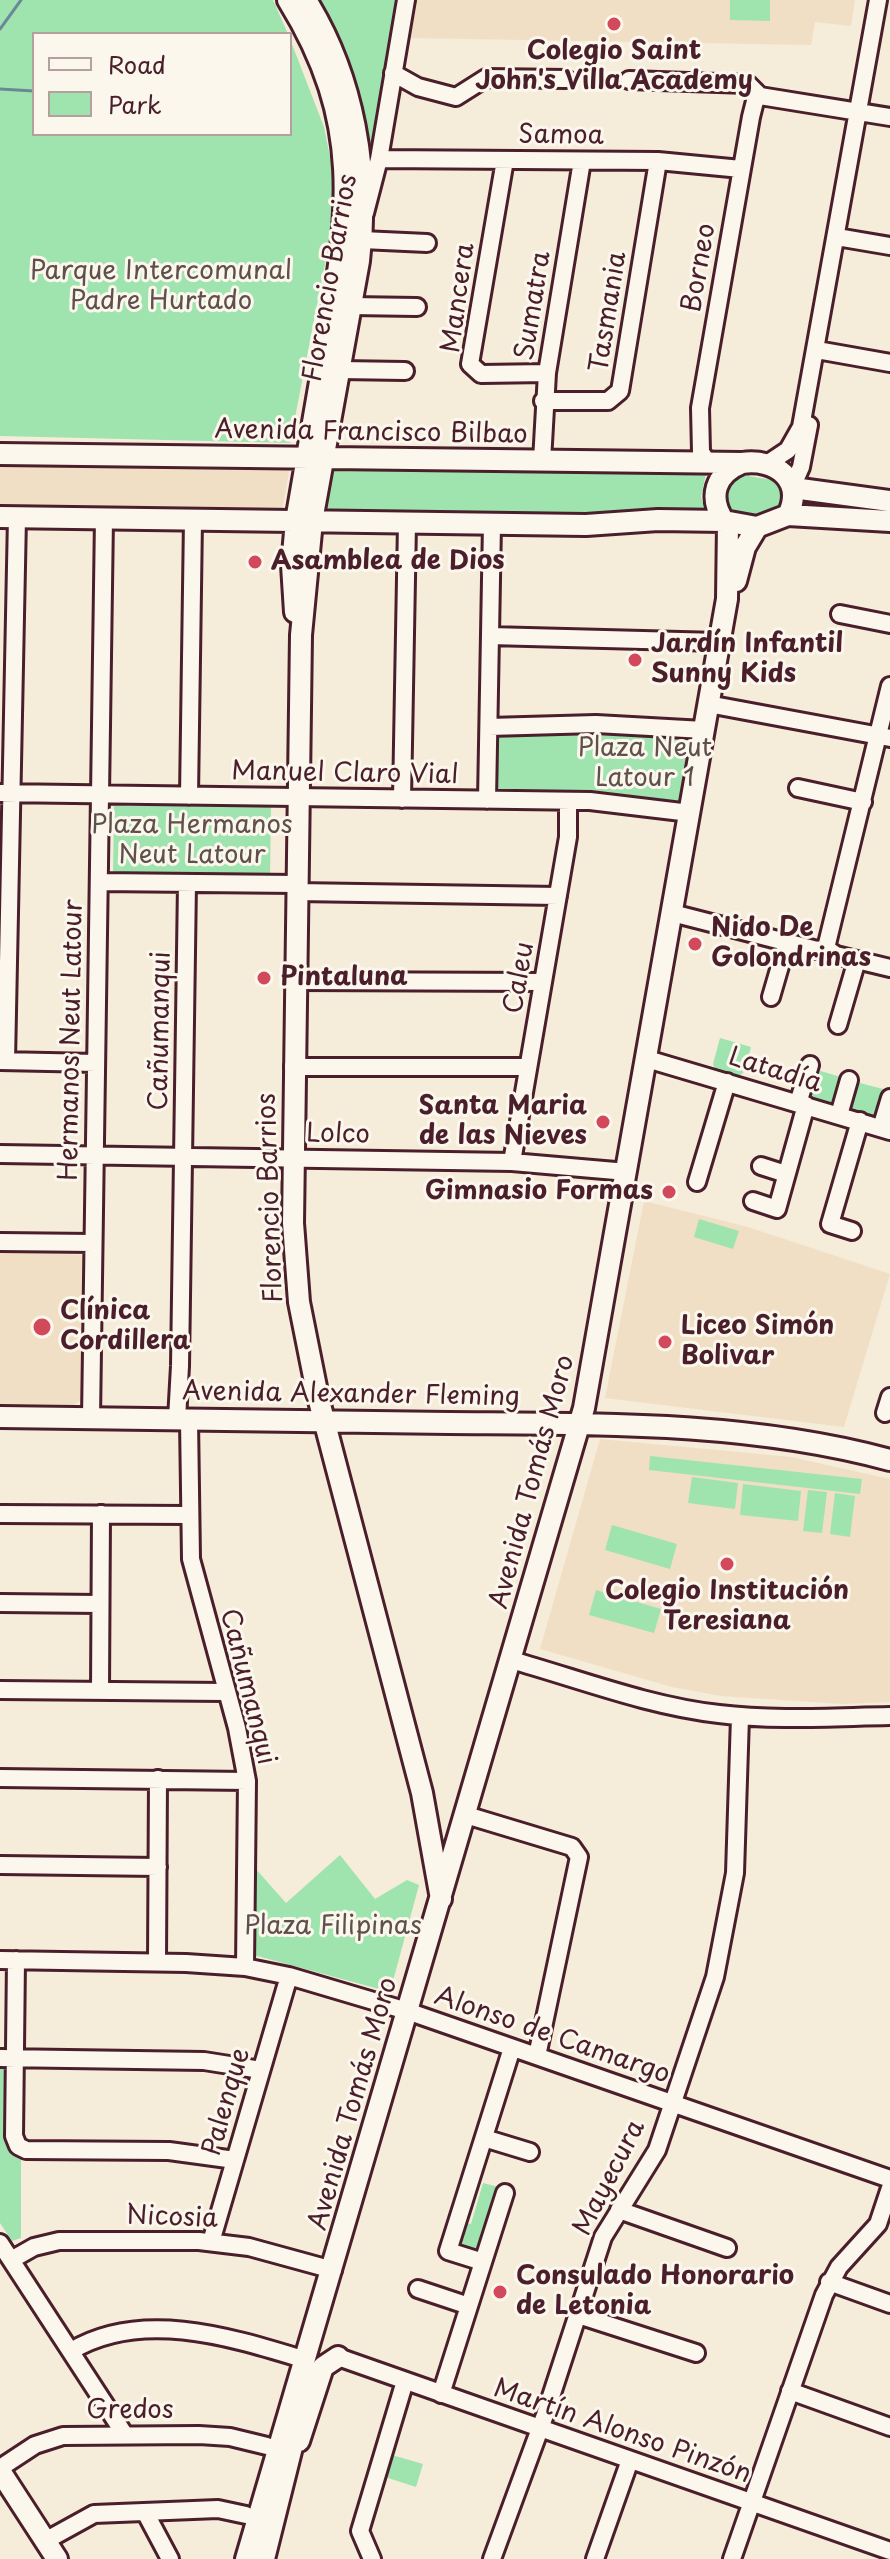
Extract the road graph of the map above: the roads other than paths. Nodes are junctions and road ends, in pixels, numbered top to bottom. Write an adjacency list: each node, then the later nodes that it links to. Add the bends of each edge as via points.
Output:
1 (288, 0): 31 (main road, Florencio Barrios, via 317,55 338,119 347,182)
2 (306, 0): 16 (main road, via 327,38 346,94 360,156)
3 (406, 0): 5 (street, Florencio Barrios)
4 (878, 0): 9 (street)
5 (393, 73): 6 (street, via 418,87 456,97 486,78); 11 (street, Florencio Barrios)
6 (566, 79)
7 (629, 80): 8 (street, via 748,84)
8 (760, 96): 9 (street); 15 (street, Borneo)
9 (859, 111): 10 (street); 17 (street)
10 (890, 117)
11 (379, 159): 12 (street, Samoa); 16 (street, Florencio Barrios)
12 (505, 160): 13 (street, Samoa); 27 (street, Mancera, via 470,364 481,374)
13 (582, 161): 14 (street, Samoa); 27 (street, Sumatra)
14 (658, 161): 15 (street, Samoa); 29 (street, Tasmania, via 620,391 608,401)
15 (741, 169): 32 (street, Borneo, via 700,408)
16 (363, 218): 18 (main road, Florencio Barrios)
17 (837, 237): 20 (street); 23 (street)
18 (362, 240): 19 (street); 21 (main road, Florencio Barrios)
19 (427, 243)
20 (890, 246)
21 (351, 306): 22 (street); 25 (main road, Florencio Barrios)
22 (417, 307)
23 (817, 350): 24 (street); 28 (street)
24 (890, 363)
25 (340, 370): 26 (street); 31 (main road, Florencio Barrios)
26 (405, 371)
27 (547, 373): 29 (street, Sumatra)
28 (809, 395): 35 (street, via 796,439); 36 (street, via 805,452)
29 (543, 401): 33 (street, Sumatra)
30 (0, 454): 31 (main road, Avenida Francisco Bilbao)
31 (316, 457): 33 (main road, Avenida Francisco Bilbao); 42 (main road, Florencio Barrios)
32 (701, 459): 33 (main road, Avenida Francisco Bilbao); 34 (main road, Avenida Francisco Bilbao)
33 (542, 461)
34 (742, 463): 35 (main road); 44 (main road, via 718,482 715,502)
35 (767, 464): 36 (main road, via 783,472)
36 (793, 487): 37 (main road); 38 (main road)
37 (890, 501)
38 (788, 515): 43 (main road); 47 (main road)
39 (8, 517): 40 (main road); 59 (street)
40 (104, 518): 41 (main road); 60 (street, Hermanos Neut Latour)
41 (193, 520): 42 (main road); 61 (street)
42 (304, 521): 45 (main road); 62 (main road, Florencio Barrios, via 292,581 301,635)
43 (890, 521)
44 (726, 522): 46 (main road); 47 (main road); 48 (main road, Avenida Tomás Moro)
45 (407, 523): 46 (main road); 63 (street)
46 (492, 524): 51 (street)
47 (757, 527): 48 (main road, Avenida Tomás Moro)
48 (727, 599): 52 (main road, Avenida Tomás Moro)
49 (840, 614): 50 (street)
50 (890, 624)
51 (490, 636): 52 (street); 55 (street)
52 (719, 642): 54 (main road, Avenida Tomás Moro)
53 (890, 686): 57 (street)
54 (708, 704): 56 (main road, Avenida Tomás Moro); 57 (street)
55 (489, 727): 56 (street, via 596,724); 64 (street)
56 (704, 730): 67 (main road, Avenida Tomás Moro)
57 (884, 736): 66 (street)
58 (798, 788): 66 (street)
59 (6, 793): 60 (street, Manuel Claro Vial); 82 (street)
60 (100, 796): 61 (street, Manuel Claro Vial); 68 (street, Hermanos Neut Latour)
61 (189, 796): 62 (street, Manuel Claro Vial)
62 (297, 797): 63 (street, Manuel Claro Vial); 70 (main road, Florencio Barrios)
63 (402, 799): 64 (street, Manuel Claro Vial)
64 (487, 800): 65 (street, Manuel Claro Vial)
65 (568, 801): 67 (street, Manuel Claro Vial); 71 (street, Caleu)
66 (863, 802): 74 (street)
67 (690, 813): 72 (main road, Avenida Tomás Moro)
68 (99, 882): 69 (street); 83 (street, Hermanos Neut Latour)
69 (187, 883): 70 (street); 96 (street, Cañumanqui)
70 (296, 888): 71 (street); 77 (main road, Florencio Barrios)
71 (558, 896): 78 (street, Caleu)
72 (672, 913): 73 (street); 81 (main road, Avenida Tomás Moro)
73 (787, 942): 74 (street); 79 (street)
74 (826, 948): 75 (street)
75 (857, 960): 76 (street); 80 (street)
76 (890, 968)
77 (294, 981): 78 (street); 85 (main road, Florencio Barrios)
78 (543, 982): 86 (street, Caleu)
79 (771, 997)
80 (838, 1025)
81 (647, 1059): 88 (street, Latadía); 100 (main road, Avenida Tomás Moro)
82 (3, 1061): 83 (street)
83 (96, 1063): 95 (street, Hermanos Neut Latour)
84 (810, 1065): 90 (street)
85 (293, 1067): 86 (street); 97 (main road, Florencio Barrios)
86 (528, 1067): 98 (street, Caleu)
87 (849, 1080): 91 (street)
88 (727, 1082): 90 (street, Latadía); 102 (street)
89 (890, 1098): 93 (street)
90 (802, 1104): 91 (street, Latadía); 101 (street)
91 (839, 1115): 92 (street, Latadía)
92 (860, 1121): 93 (street, Latadía); 104 (street, via 830,1224)
93 (886, 1129)
94 (0, 1154): 95 (street, Lolco)
95 (95, 1155): 96 (street, Lolco); 106 (street, Hermanos Neut Latour)
96 (183, 1157): 97 (street, Lolco); 111 (street, Cañumanqui)
97 (292, 1158): 98 (street, Lolco); 112 (main road, Florencio Barrios, via 299,1302)
98 (512, 1162): 100 (street, Lolco)
99 (761, 1166): 101 (street)
100 (627, 1172): 113 (main road, Avenida Tomás Moro)
101 (786, 1174): 103 (street, via 777,1209)
102 (697, 1182)
103 (753, 1201)
104 (852, 1231)
105 (0, 1242): 106 (street)
106 (93, 1243): 110 (street, Hermanos Neut Latour)
107 (890, 1397): 108 (street)
108 (885, 1413)
109 (0, 1417): 110 (main road, Avenida Alexander Fleming)
110 (91, 1418): 111 (main road, Avenida Alexander Fleming)
111 (183, 1419): 112 (main road, Avenida Alexander Fleming); 117 (street, Cañumanqui)
112 (324, 1421): 113 (main road, Avenida Alexander Fleming); 129 (main road, Florencio Barrios)
113 (580, 1424): 114 (main road, Avenida Alexander Fleming, via 756,1435); 120 (main road, Avenida Tomás Moro)
114 (890, 1460)
115 (0, 1514): 116 (street)
116 (101, 1514): 117 (street); 119 (street)
117 (189, 1515): 123 (street, Cañumanqui, via 191,1559)
118 (0, 1603): 119 (street)
119 (100, 1604): 122 (street)
120 (511, 1660): 125 (street, via 670,1705); 130 (main road, Avenida Tomás Moro)
121 (0, 1690): 122 (street)
122 (100, 1691): 123 (street)
123 (225, 1692): 128 (street, Cañumanqui)
124 (890, 1716): 125 (street)
125 (740, 1717): 144 (street, Mayecura, via 737,1844 728,1919 715,1977)
126 (0, 1778): 127 (street)
127 (158, 1779): 128 (street); 133 (street)
128 (247, 1781): 137 (street, Cañumanqui)
129 (422, 1793): 132 (main road, Florencio Barrios); 134 (main road, Florencio Barrios)
130 (466, 1815): 132 (main road, Avenida Tomás Moro); 141 (street, via 572,1847 579,1857)
131 (0, 1865): 133 (street)
132 (452, 1866): 134 (main road, Avenida Tomás Moro)
133 (158, 1867): 136 (street)
134 (441, 1900): 139 (main road, Avenida Tomás Moro)
135 (8, 1960): 136 (street, Alonso de Camargo); 142 (street)
136 (157, 1962): 137 (street, Alonso de Camargo)
137 (245, 1967): 138 (street, Alonso de Camargo)
138 (289, 1976): 139 (street, Alonso de Camargo); 143 (street, Palenque)
139 (407, 2011): 140 (street, Alonso de Camargo); 157 (main road, Avenida Tomás Moro)
140 (512, 2048): 141 (street, Alonso de Camargo); 145 (street)
141 (537, 2056): 144 (street, Alonso de Camargo)
142 (7, 2058): 143 (street, via 213,2061); 147 (street, via 14,2140 26,2150 186,2151)
143 (261, 2070): 147 (street, Palenque)
144 (672, 2103): 148 (street, Alonso de Camargo); 151 (street, Mayecura, via 657,2150)
145 (484, 2138): 146 (street); 156 (street, via 448,2251)
146 (530, 2152)
147 (235, 2160): 152 (street, Palenque)
148 (890, 2179)
149 (890, 2188): 158 (street, via 878,2224)
150 (505, 2193): 156 (street)
151 (619, 2210): 154 (street); 162 (street, Mayecura, via 603,2237)
152 (211, 2242): 155 (street, Nicosia, via 59,2241); 157 (street, Nicosia)
153 (0, 2243): 155 (street)
154 (727, 2248)
155 (11, 2260): 164 (street)
156 (483, 2262): 161 (street)
157 (333, 2270): 163 (main road, Avenida Tomás Moro)
158 (829, 2282): 160 (street); 169 (street)
159 (418, 2289): 161 (street)
160 (890, 2304)
161 (469, 2306): 170 (street)
162 (578, 2315): 165 (street); 172 (street, Mayecura)
163 (313, 2339): 166 (main road); 167 (main road, Avenida Tomás Moro)
164 (71, 2351): 167 (street, via 109,2334 169,2331 234,2339); 173 (street)
165 (696, 2353)
166 (338, 2357): 168 (street, Martín Alonso Pinzón); 175 (main road, via 323,2367)
167 (306, 2360): 174 (main road, Avenida Tomás Moro); 175 (main road, Avenida Tomás Moro); 186 (main road, Avenida Tomás Moro)
168 (405, 2381): 170 (street, Martín Alonso Pinzón); 188 (street, via 360,2531)
169 (790, 2391): 171 (street); 178 (street)
170 (441, 2394): 172 (street, Martín Alonso Pinzón)
171 (890, 2427)
172 (540, 2428): 176 (street, Martín Alonso Pinzón); 189 (street, Mayecura)
173 (125, 2435): 174 (street, Gredos, via 230,2437); 177 (street, Gredos, via 48,2439)
174 (267, 2446): 180 (main road, Avenida Tomás Moro)
175 (291, 2458): 187 (main road, Avenida Tomás Moro)
176 (630, 2460): 178 (street, Martín Alonso Pinzón); 190 (street)
177 (0, 2469): 181 (main road)
178 (751, 2502): 182 (street, Martín Alonso Pinzón); 191 (street)
179 (145, 2512): 180 (street, via 218,2509); 181 (street, via 89,2515); 184 (street)
180 (246, 2515): 185 (main road, Avenida Tomás Moro)
181 (45, 2541): 183 (main road)
182 (890, 2551)
183 (57, 2559)
184 (170, 2559)
185 (233, 2559)
186 (246, 2559)
187 (264, 2559)
188 (372, 2559)
189 (492, 2559)
190 (595, 2559)
191 (732, 2559)

